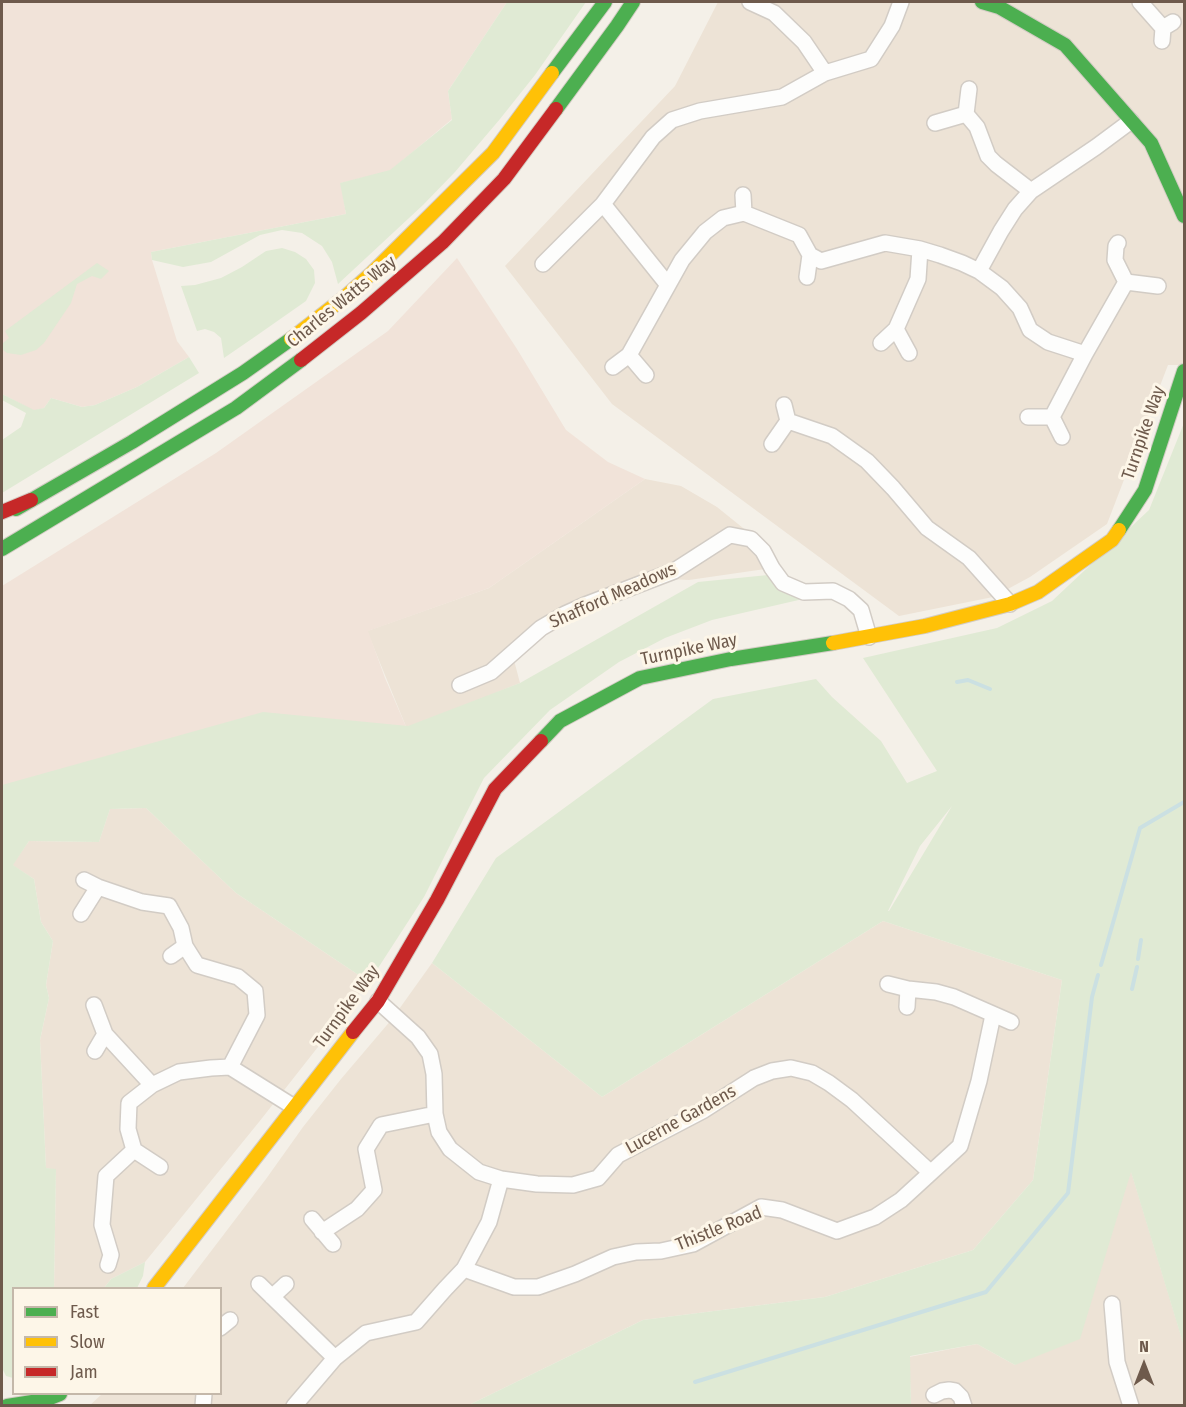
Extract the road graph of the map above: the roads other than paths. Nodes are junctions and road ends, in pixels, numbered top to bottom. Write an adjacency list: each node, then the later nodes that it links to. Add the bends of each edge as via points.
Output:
1 (605, 2): 42 (main road, Charles Watts Way, via 493,153 345,297 243,373)
2 (633, 2): 45 (main road, Charles Watts Way, via 504,178 435,249 361,313 236,408)
3 (750, 2): 9 (street, via 774,13 804,42)
4 (900, 2): 9 (street, via 892,26 871,59)
5 (982, 2): 7 (main road)
6 (1140, 2): 8 (street)
7 (1000, 4): 12 (main road, via 1065,45)
8 (1166, 31)
9 (825, 74): 16 (street, via 782,97 700,111 672,120 653,137)
10 (969, 89): 11 (street)
11 (966, 114): 13 (street); 14 (street, via 977,127 988,156)
12 (1131, 121): 14 (street); 18 (main road, via 1151,143)
13 (935, 123)
14 (1031, 191): 23 (street, via 1015,209)
15 (743, 195): 17 (street)
16 (603, 204): 22 (street); 26 (street)
17 (744, 213): 21 (street, via 799,235); 26 (street, via 723,218 705,232)
18 (1185, 216)
19 (1118, 243): 25 (street, via 1115,260)
20 (920, 249): 21 (street, via 885,243 821,261); 23 (street); 28 (street, via 918,279)
21 (810, 255): 24 (street)
22 (543, 264)
23 (979, 271): 31 (street, via 1020,308 1030,330 1048,342)
24 (807, 276)
25 (1126, 282): 27 (street); 31 (street)
26 (668, 285): 32 (street)
27 (1158, 286)
28 (896, 329): 29 (street); 30 (street)
29 (881, 343)
30 (909, 353)
31 (1085, 354): 38 (street)
32 (629, 355): 33 (street); 35 (street)
33 (613, 367)
34 (1185, 371): 46 (main road, Turnpike Way, via 1145,490 1112,540 1038,592)
35 (646, 375)
36 (784, 405): 39 (street)
37 (1028, 417): 38 (street)
38 (1052, 417): 40 (street)
39 (788, 421): 41 (street); 46 (street, via 832,436 867,461 927,528 969,558)
40 (1062, 437)
41 (772, 444)
42 (31, 500): 43 (main road); 44 (main road, Charles Watts Way)
43 (2, 512)
44 (2, 518)
45 (2, 549)
46 (1010, 604): 47 (main road, Turnpike Way)
47 (869, 637): 48 (street, Shafford Meadows, via 861,610 849,599 833,591 804,592 783,583 751,539 730,535 674,571 565,614 541,628 491,672); 54 (main road, Turnpike Way, via 640,678 560,721 495,789)
48 (460, 685)
49 (81, 914): 50 (street, via 91,883 142,902 169,906)
50 (185, 946): 51 (street); 61 (street, via 197,964 238,977 255,991 257,1015)
51 (171, 956)
52 (888, 984): 53 (street)
53 (908, 989): 56 (street); 57 (street, via 954,997)
54 (378, 1001): 63 (main road, Turnpike Way); 64 (street, Lucerne Gardens, via 418,1037 430,1054 435,1074)
55 (94, 1005): 59 (street)
56 (907, 1007)
57 (993, 1015): 58 (street); 67 (street, Thistle Road, via 960,1146)
58 (1011, 1022)
59 (105, 1034): 60 (street); 62 (street)
60 (96, 1052)
61 (230, 1067): 62 (street, via 180,1072); 63 (street)
62 (152, 1085): 65 (street, via 129,1103 128,1129)
63 (294, 1107): 76 (main road, Turnpike Way)
64 (435, 1114): 68 (street, Lucerne Gardens, via 439,1132 450,1149 479,1172); 70 (street, via 381,1125 366,1149 374,1190 357,1209)
65 (134, 1150): 66 (street); 72 (street, via 106,1176 102,1225)
66 (160, 1167)
67 (930, 1172): 68 (street, Lucerne Gardens, via 837,1088 812,1073 791,1068 754,1078 704,1110 618,1155 598,1178 573,1185); 73 (street, Thistle Road, via 901,1200 875,1217 837,1231 782,1210 761,1208 693,1244 613,1257 538,1287 514,1287)
68 (501, 1179): 73 (street, via 489,1222)
69 (312, 1219): 70 (street)
70 (322, 1232): 71 (street)
71 (333, 1244)
72 (114, 1260)
73 (464, 1269): 79 (street, via 416,1322 366,1333)
74 (259, 1284): 77 (street)
75 (286, 1284): 77 (street)
76 (155, 1287)
77 (272, 1297): 79 (street)
78 (1112, 1304): 85 (street, via 1117,1362)
79 (335, 1358): 83 (street)
80 (58, 1395): 82 (main road)
81 (934, 1395): 84 (street, via 955,1391)
82 (7, 1406)
83 (294, 1406)
84 (964, 1406)
85 (1131, 1406)

